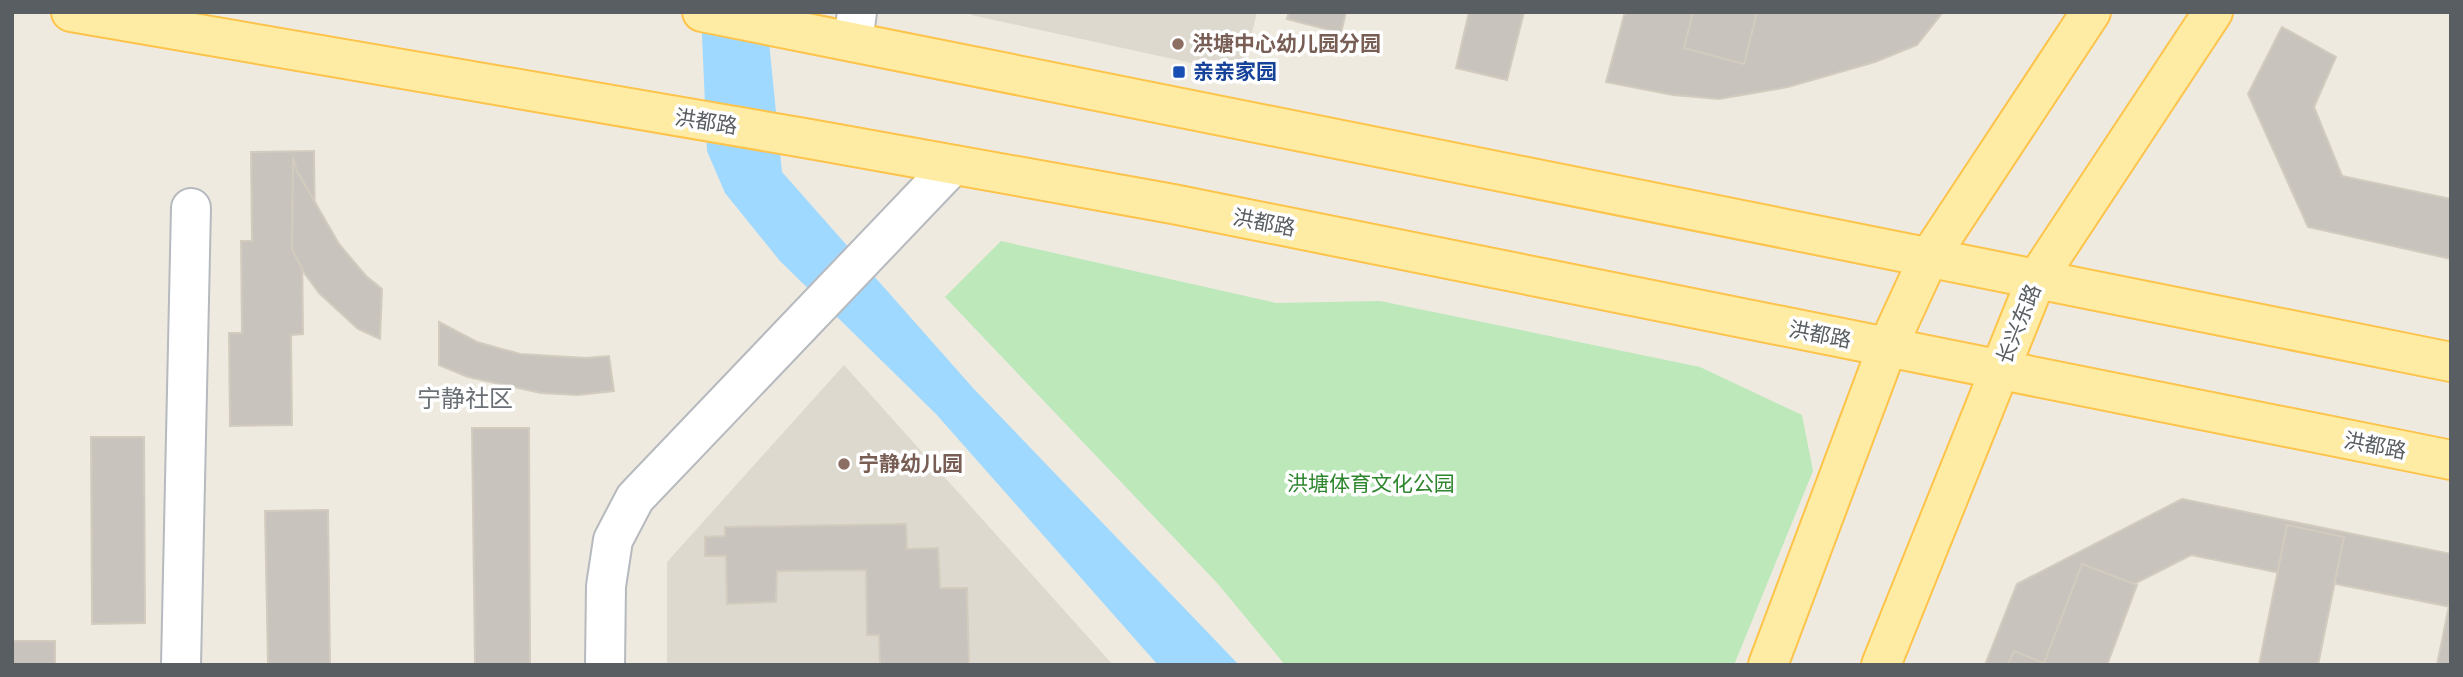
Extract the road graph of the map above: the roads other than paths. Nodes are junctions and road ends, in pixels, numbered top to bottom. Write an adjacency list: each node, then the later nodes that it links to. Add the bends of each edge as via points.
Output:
1 (71, 12): 6 (main road, 洪都路)
2 (702, 12): 5 (main road, via 813,34)
3 (2091, 12): 8 (main road)
4 (2213, 12): 9 (main road, 长兴东路)
5 (855, 27): 8 (main road)
6 (953, 165): 10 (main road, 洪都路, via 1172,204); 15 (lane, via 635,498 613,540 606,586)
7 (191, 208): 14 (lane)
8 (1928, 259): 9 (main road); 10 (main road)
9 (2036, 280): 11 (main road); 12 (main road, 长兴东路)
10 (1887, 348): 12 (main road, 洪都路); 16 (main road)
11 (2451, 362)
12 (2000, 371): 13 (main road, 洪都路); 17 (main road, 长兴东路)
13 (2451, 460)
14 (181, 665)
15 (605, 665)
16 (1768, 665)
17 (1881, 665)

